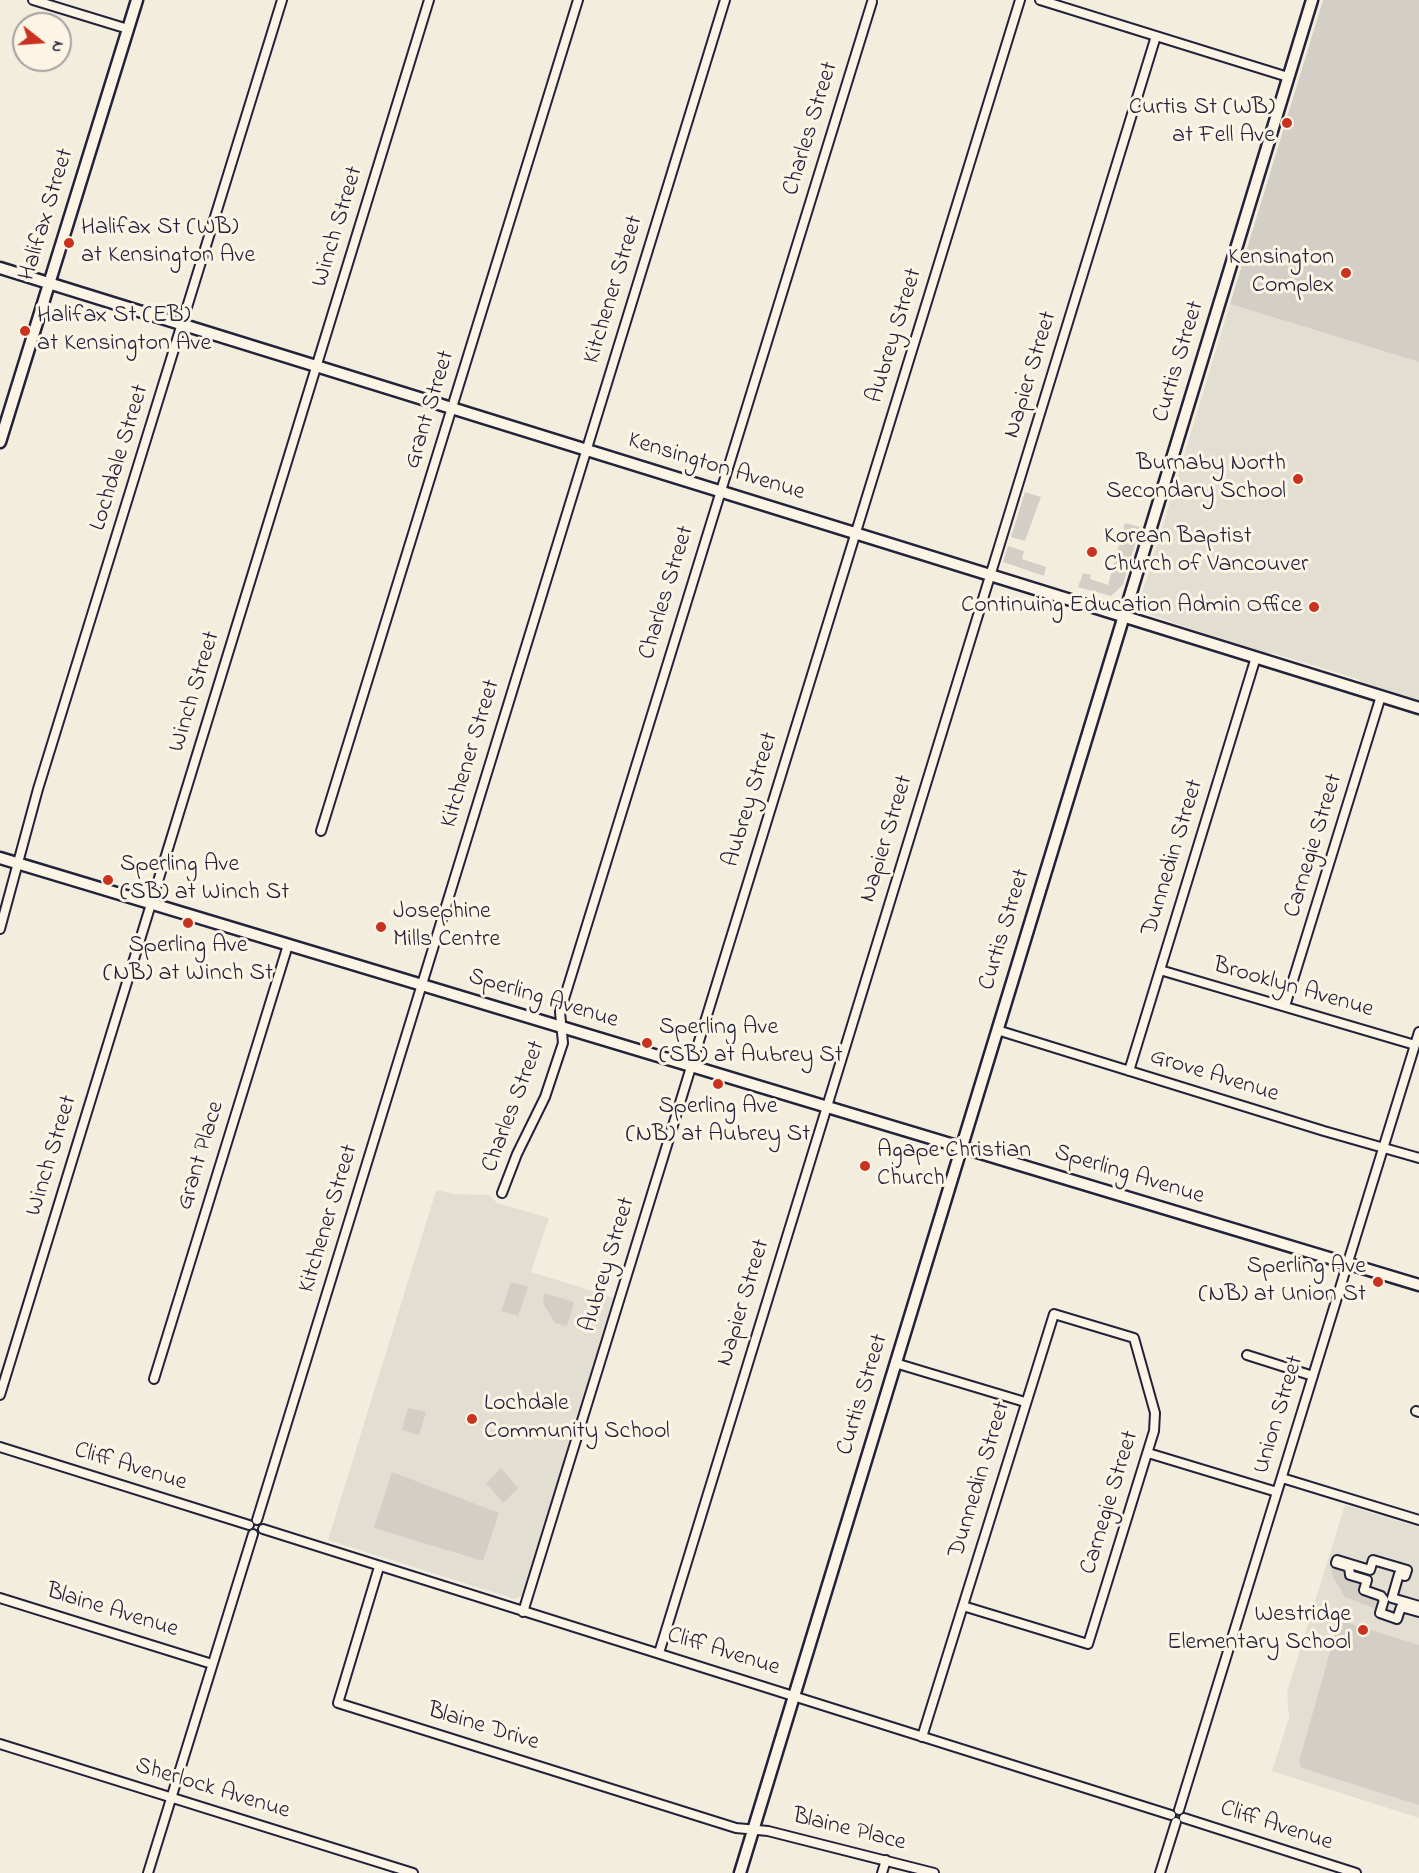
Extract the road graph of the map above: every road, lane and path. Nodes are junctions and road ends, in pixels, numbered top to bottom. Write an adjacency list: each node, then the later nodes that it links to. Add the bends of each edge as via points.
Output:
1 (33, 0): 11 (street)
2 (137, 0): 11 (street, Halifax Street)
3 (282, 0): 16 (street, Lochdale Street)
4 (429, 0): 17 (street, Winch Street)
5 (578, 0): 18 (street, Grant Street)
6 (725, 0): 20 (street, Kitchener Street)
7 (1020, 0): 22 (street, Aubrey Street)
8 (1040, 0): 12 (street)
9 (1312, 0): 13 (street, Curtis Street)
10 (872, 2): 21 (street, Charles Street)
11 (128, 29): 15 (street, Halifax Street)
12 (1156, 36): 13 (street); 23 (street, Napier Street)
13 (1288, 77): 24 (street, Curtis Street)
14 (0, 268): 15 (street, Kensington Avenue)
15 (49, 284): 16 (street, Kensington Avenue); 19 (street, Halifax Street)
16 (183, 325): 17 (street, Kensington Avenue); 30 (street, Lochdale Street, via 38,789)
17 (317, 367): 18 (street, Kensington Avenue); 31 (street, Winch Street)
18 (452, 409): 20 (street, Kensington Avenue); 28 (street, Grant Street)
19 (0, 442)
20 (586, 450): 21 (street, Kensington Avenue); 35 (street, Kitchener Street)
21 (721, 490): 22 (street, Kensington Avenue); 37 (street, Charles Street, via 560,1012)
22 (856, 532): 23 (street, Kensington Avenue); 41 (street, Aubrey Street)
23 (991, 574): 24 (street, Kensington Avenue); 43 (street, Napier Street)
24 (1124, 615): 25 (street, Kensington Avenue); 38 (street, Curtis Street)
25 (1256, 657): 26 (street, Kensington Avenue); 34 (street, Dunnedin Street)
26 (1381, 696): 27 (street, Kensington Avenue); 36 (street, Carnegie Street)
27 (1419, 708)
28 (321, 831)
29 (0, 858): 30 (street, Sperling Avenue)
30 (20, 864): 31 (street, Sperling Avenue); 32 (street, Lochdale Street)
31 (152, 903): 33 (street, Sperling Avenue); 55 (street, Winch Street)
32 (0, 929)
33 (288, 945): 35 (street, Sperling Avenue); 54 (street, Grant Place)
34 (1160, 970): 36 (street, Brooklyn Avenue); 42 (street, Dunnedin Street)
35 (422, 985): 37 (street, Sperling Avenue); 61 (street, Kitchener Street)
36 (1285, 1006): 40 (street, Brooklyn Avenue)
37 (562, 1027): 41 (street, Sperling Avenue); 47 (street, Charles Street, via 563,1043 548,1090)
38 (998, 1030): 42 (street, Grove Avenue); 45 (street, Curtis Street)
39 (1419, 1032): 40 (street, Union Street)
40 (1415, 1045): 44 (street, Union Street)
41 (690, 1067): 43 (street, Sperling Avenue); 70 (street, Aubrey Street)
42 (1129, 1071): 44 (street, Grove Avenue)
43 (826, 1107): 45 (street, Sperling Avenue); 72 (street, Napier Street)
44 (1383, 1147): 46 (street, Grove Avenue); 48 (street, Union Street)
45 (961, 1148): 48 (street, Sperling Avenue); 52 (street, Curtis Street)
46 (1419, 1158)
47 (502, 1193)
48 (1347, 1264): 49 (street, Sperling Avenue); 53 (street, Union Street)
49 (1419, 1285)
50 (1134, 1338): 56 (street, Dunnedin Street, via 1054,1314); 58 (street, Carnegie Street, via 1155,1413)
51 (1247, 1355): 53 (street)
52 (895, 1363): 56 (street); 74 (street, Curtis Street)
53 (1313, 1376): 59 (street, Union Street)
54 (154, 1379)
55 (0, 1395)
56 (1025, 1402): 68 (street, Dunnedin Street)
57 (0, 1447): 63 (street, Cliff Avenue)
58 (1148, 1453): 60 (street); 68 (street, Carnegie Street, via 1088,1644)
59 (1282, 1478): 60 (street, Union Street); 62 (street)
60 (1277, 1492): 78 (street, Union Street)
61 (257, 1520): 63 (street); 64 (street)
62 (1419, 1520)
63 (249, 1525): 65 (street)
64 (263, 1529): 65 (street, via 258,1535); 66 (street, Cliff Avenue)
65 (253, 1534): 73 (street)
66 (379, 1567): 70 (street, Cliff Avenue); 79 (street, Blaine Drive, via 338,1703 736,1828)
67 (0, 1598): 73 (street, Blaine Avenue)
68 (963, 1606): 75 (street, Dunnedin Street)
69 (1419, 1606): 71 (street, via 1392,1598 1399,1574 1405,1576 1407,1570 1373,1560 1370,1570 1337,1560 1336,1563 1349,1567 1350,1575 1367,1580 1364,1590 1381,1596 1384,1600 1380,1613 1397,1618 1401,1607)
70 (523, 1612): 72 (street, Cliff Avenue)
71 (1419, 1612)
72 (659, 1653): 74 (street, Cliff Avenue)
73 (213, 1664): 77 (street)
74 (794, 1696): 75 (street, Cliff Avenue); 79 (street, Curtis Street)
75 (922, 1737): 78 (street, Cliff Avenue)
76 (0, 1744): 77 (street, Sherlock Avenue)
77 (172, 1798): 81 (street); 82 (street, Sherlock Avenue)
78 (1177, 1819): 86 (street); 87 (street, Cliff Avenue)
79 (753, 1829): 80 (street, Blaine Place); 83 (street, Curtis Street)
80 (886, 1860): 84 (street); 85 (street, Blaine Place)
81 (148, 1873)
82 (413, 1873)
83 (740, 1873)
84 (882, 1873)
85 (934, 1873)
86 (1160, 1873)
87 (1356, 1873)

